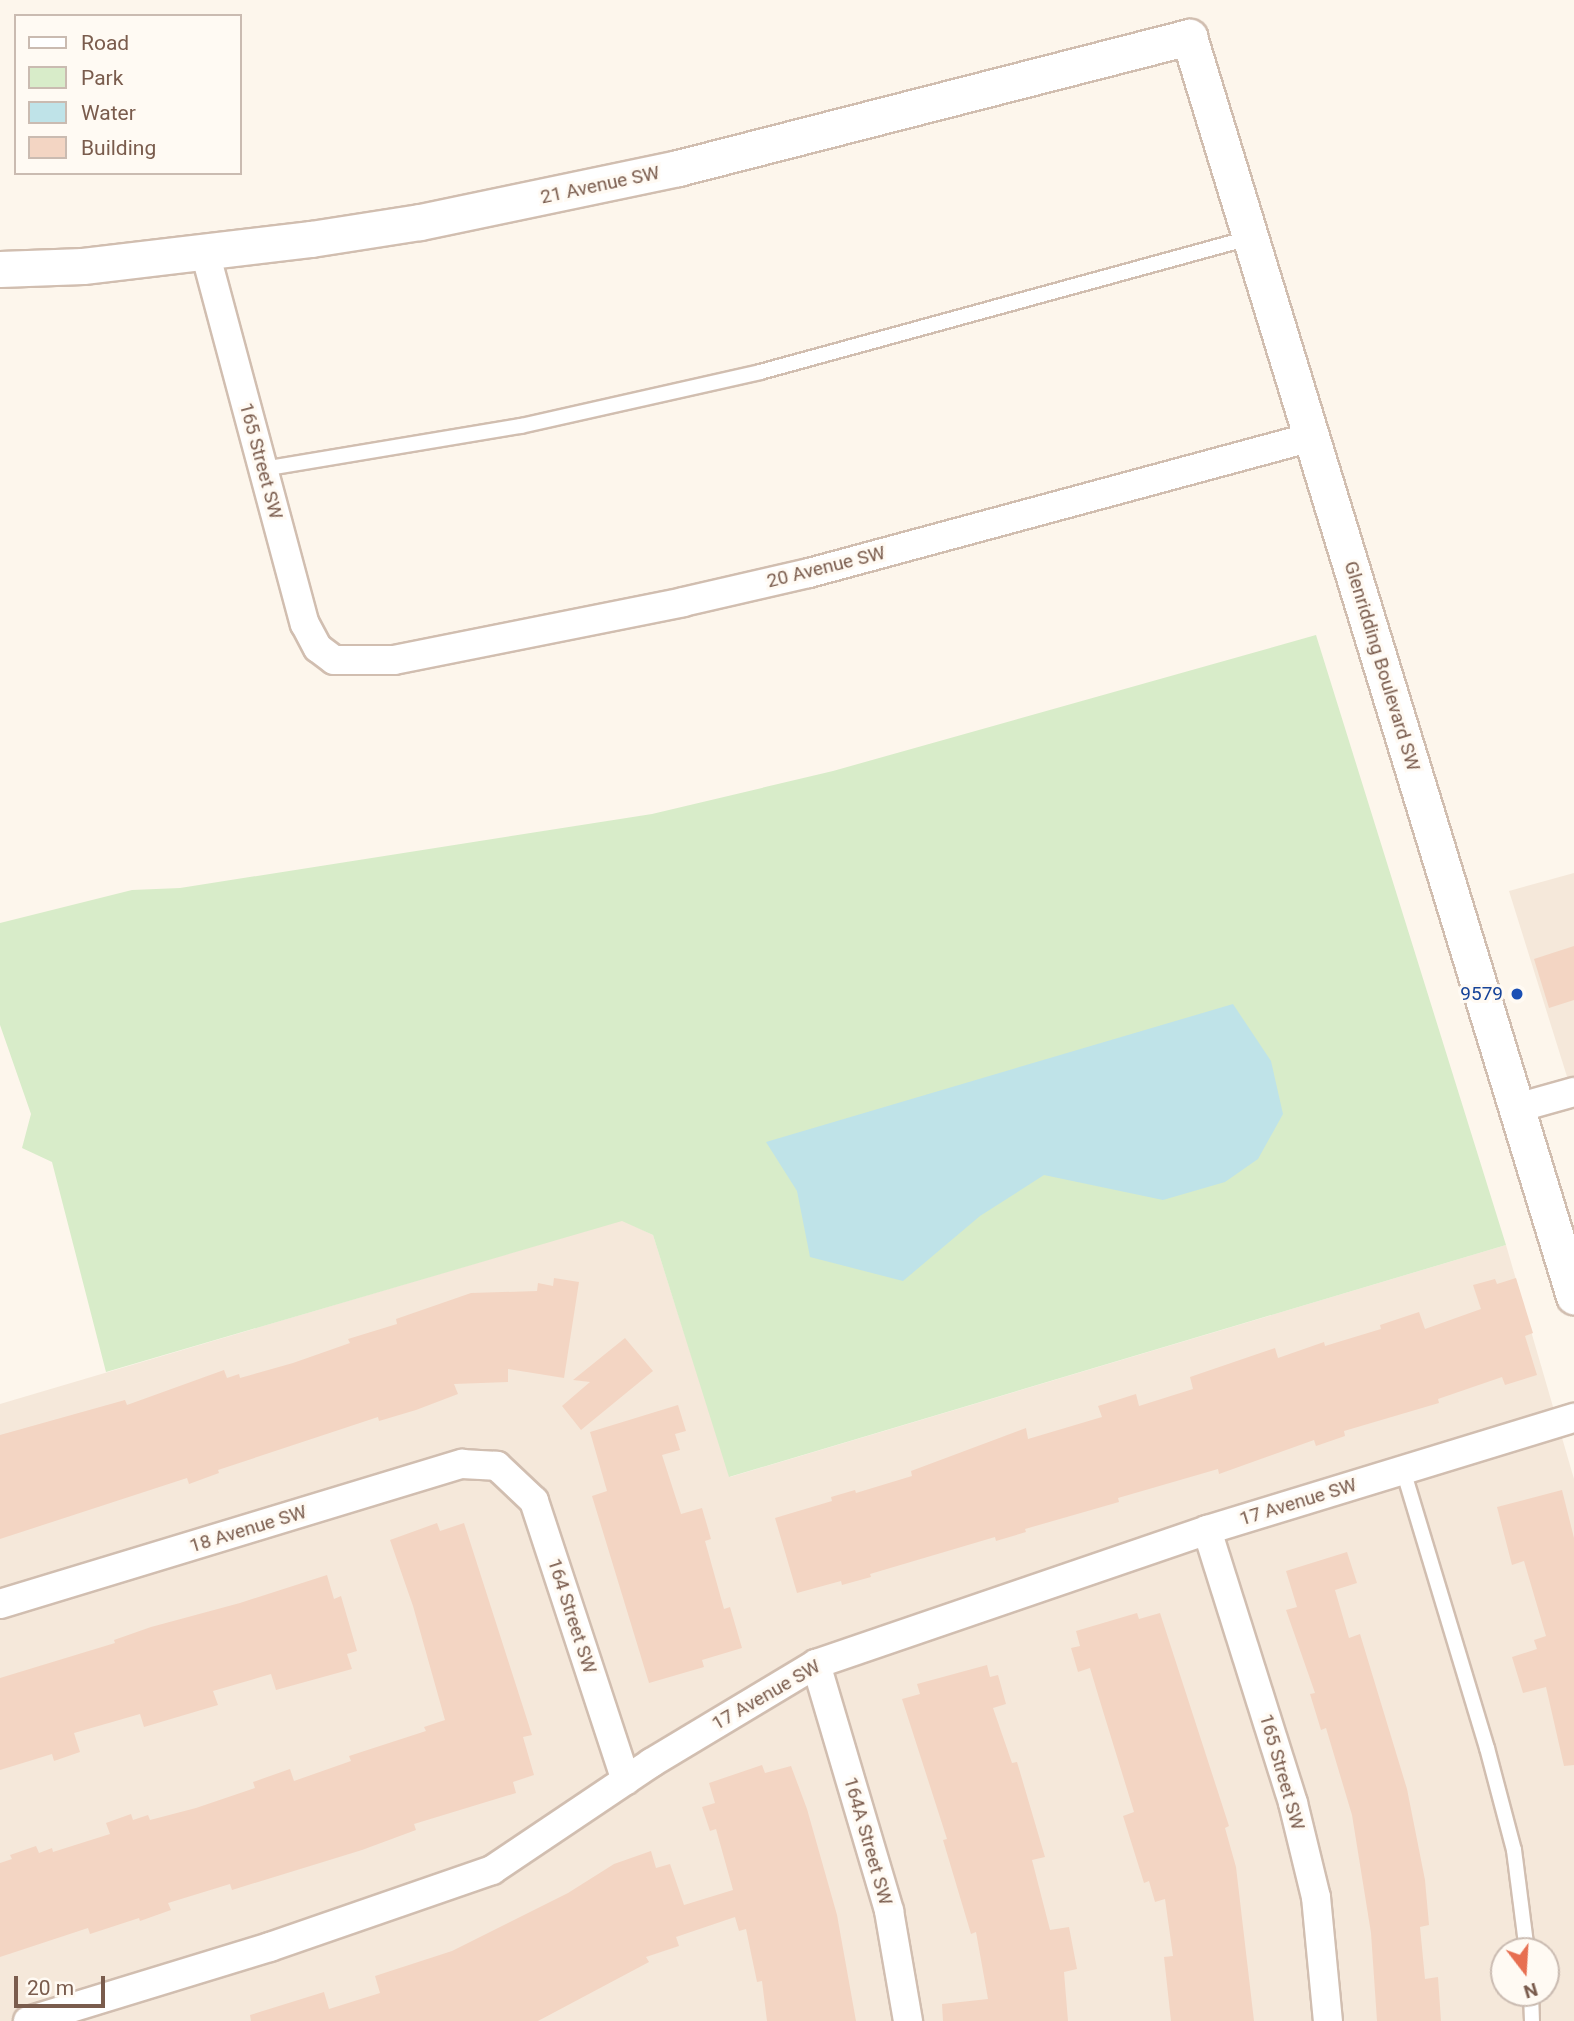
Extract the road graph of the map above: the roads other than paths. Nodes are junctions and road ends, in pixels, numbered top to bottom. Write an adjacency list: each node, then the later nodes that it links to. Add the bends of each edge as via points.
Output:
1 (1189, 37): 2 (street, Glenridding Boulevard SW); 3 (street, 21 Avenue SW, via 546,197 420,222)
2 (1250, 237): 5 (street, Glenridding Boulevard SW); 6 (lane, via 747,375 521,426)
3 (205, 252): 4 (street, 21 Avenue SW, via 83,266); 6 (street, 165 Street SW)
4 (0, 269)
5 (1312, 437): 7 (street, 20 Avenue SW, via 809,573 683,602 394,660); 9 (street, Glenridding Boulevard SW)
6 (263, 469): 7 (street, 165 Street SW, via 304,624 318,648)
7 (334, 660)
8 (1574, 1092): 9 (street)
9 (1517, 1108): 10 (street, Glenridding Boulevard SW)
10 (1574, 1296)
11 (1574, 1418): 13 (street, 17 Avenue SW)
12 (497, 1466): 15 (street, 18 Avenue SW, via 461,1464); 17 (street, 164 Street SW, via 534,1501)
13 (1403, 1471): 14 (street, 17 Avenue SW); 18 (lane, via 1514,1850)
14 (1207, 1530): 16 (street, 17 Avenue SW); 21 (street, 165 Street SW, via 1300,1830 1316,1897)
15 (0, 1604)
16 (816, 1664): 17 (street, 17 Avenue SW); 20 (street, 164A Street SW, via 889,1911)
17 (626, 1780): 19 (street, 17 Avenue SW, via 492,1870 270,1947)
18 (1525, 1937)
19 (28, 2021)
20 (908, 2021)
21 (1328, 2021)

